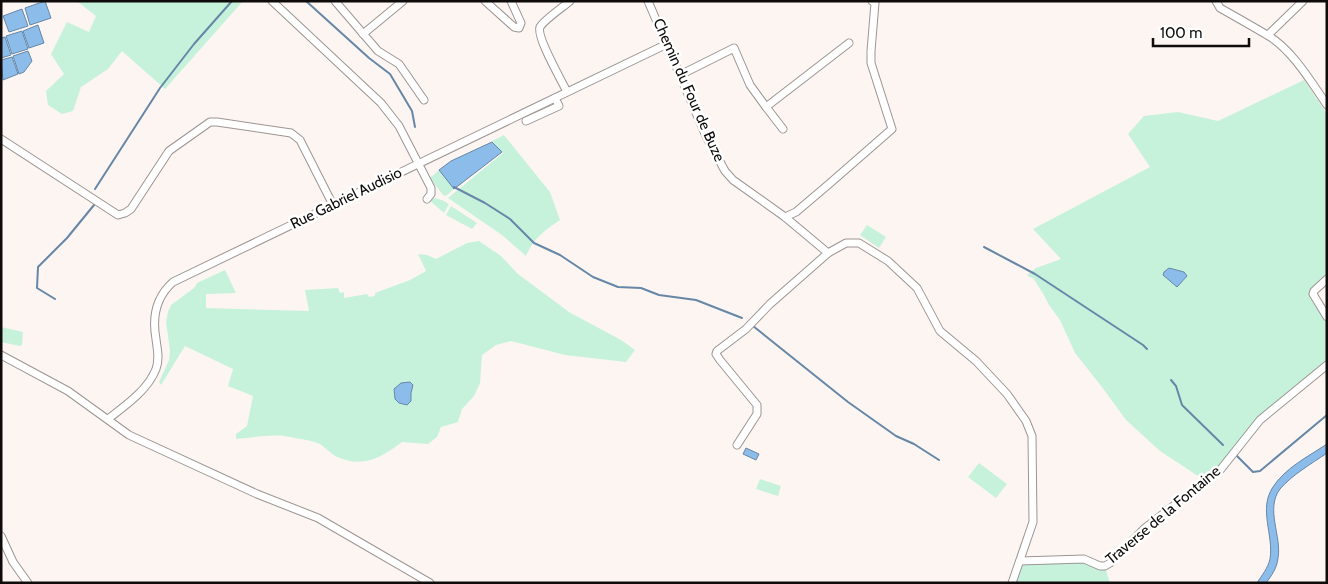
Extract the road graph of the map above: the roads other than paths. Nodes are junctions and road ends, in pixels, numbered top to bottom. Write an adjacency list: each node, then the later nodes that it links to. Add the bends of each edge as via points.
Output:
1 (272, 1): 24 (street, via 381,103)
2 (335, 1): 11 (street)
3 (403, 1): 11 (street)
4 (485, 1): 5 (street, via 519,28 521,23)
5 (511, 1)
6 (570, 1): 16 (street, via 540,28 540,36)
7 (648, 1): 14 (street, Chemin du Four de Buze)
8 (1216, 1): 12 (street, via 1220,8)
9 (1303, 1): 12 (street)
10 (875, 2): 27 (street, via 871,63 892,129)
11 (363, 34): 18 (street, via 378,51 399,64)
12 (1268, 35): 19 (street, via 1306,74)
13 (848, 43): 20 (street)
14 (667, 44): 15 (street, Chemin du Four de Buze); 16 (street, Rue Gabriel Audisio)
15 (680, 74): 20 (street, via 734,48 750,85); 27 (street, Chemin du Four de Buze, via 706,136 725,171)
16 (567, 92): 17 (street, Rue Gabriel Audisio)
17 (555, 98): 21 (street, via 559,106); 24 (street, Rue Gabriel Audisio)
18 (424, 100)
19 (1327, 105)
20 (766, 107): 22 (street)
21 (526, 121)
22 (783, 129)
23 (1, 139): 26 (street, via 118,215 131,209 169,151 210,122 291,133 305,149)
24 (418, 163): 25 (street, via 431,188); 26 (street, Rue Gabriel Audisio)
25 (427, 198)
26 (333, 205): 33 (street, Rue Gabriel Audisio, via 167,287 159,299 155,315 156,368 142,389)
27 (785, 217): 28 (street, Chemin du Four de Buze)
28 (828, 253): 34 (street, via 716,354 758,405); 36 (street, via 852,242 888,261 917,288 944,336 976,361 1007,394 1026,421 1032,436 1034,512)
29 (1327, 279): 30 (street, via 1314,294)
30 (1327, 317)
31 (1, 355): 33 (street, via 68,391)
32 (1327, 365): 36 (street, Traverse de la Fontaine, via 1260,420 1221,469 1145,528 1105,566 1084,559)
33 (108, 420): 38 (street, via 137,439 318,518)
34 (737, 445)
35 (1, 536): 37 (street, via 13,562)
36 (1020, 561): 39 (street)
37 (28, 583)
38 (430, 583)
39 (1012, 583)

